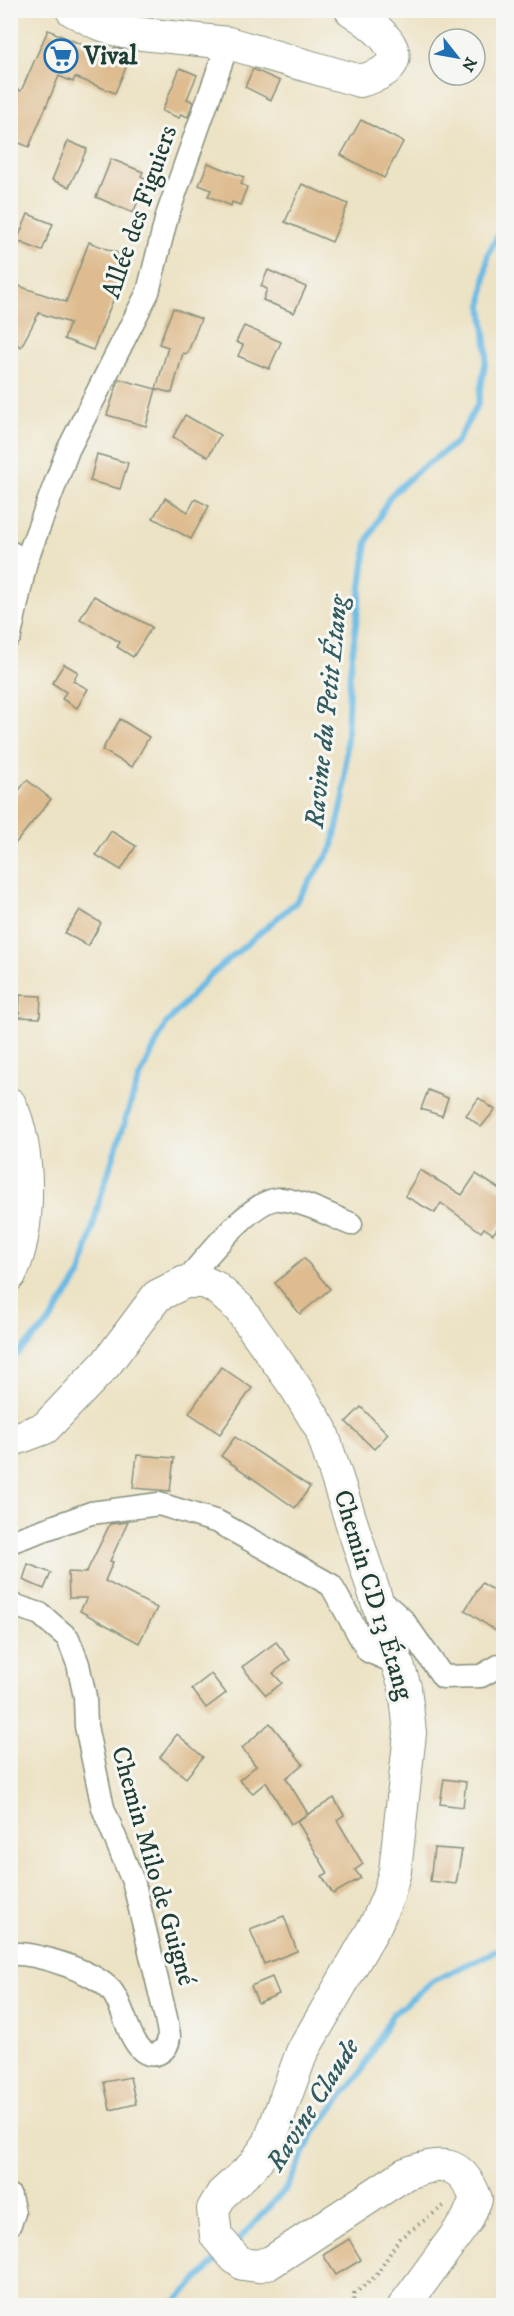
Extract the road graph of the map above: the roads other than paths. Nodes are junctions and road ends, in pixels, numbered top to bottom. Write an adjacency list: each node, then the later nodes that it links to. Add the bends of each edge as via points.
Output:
1 (72, 10): 3 (main road, via 123,32)
2 (351, 10): 3 (main road, via 387,37 394,54 391,66 378,77 360,81)
3 (228, 43): 4 (street, Allée des Figuiers, via 167,216 148,292)
4 (18, 556): 5 (street, Allée des Figuiers)
5 (10, 636)
6 (10, 1104): 8 (main road, via 20,1125 26,1208 21,1244)
7 (351, 1224): 9 (street, via 279,1198 259,1207 235,1226)
8 (10, 1275)
9 (185, 1282): 10 (main road, via 157,1296 106,1364 45,1428); 12 (main road, Chemin CD 13 Étang, via 204,1282 232,1300 313,1413 339,1480)
10 (10, 1441)
11 (10, 1542): 15 (street, via 91,1514 159,1504 218,1522 331,1585 368,1651)
12 (375, 1595): 14 (street, via 403,1620 443,1677 481,1676); 15 (main road, Chemin CD 13 Étang)
13 (10, 1604): 16 (street, Chemin Milo de Guigné, via 40,1614 68,1638 78,1664 100,1798 134,1884 166,2018 166,2048 158,2055 142,2050 113,1993 102,1983 45,1958)
14 (504, 1662)
15 (396, 1663): 19 (main road, Chemin CD 13 Étang, via 405,1687 410,1733 395,1871 388,1896 376,1924 302,2052 265,2149 252,2167 222,2194 213,2209 216,2236 243,2264 257,2266 272,2262 405,2174 429,2165 455,2169 468,2179 476,2199 467,2220)
16 (10, 1954)
17 (10, 2196): 18 (street, via 14,2213)
18 (10, 2224)
19 (404, 2306)

